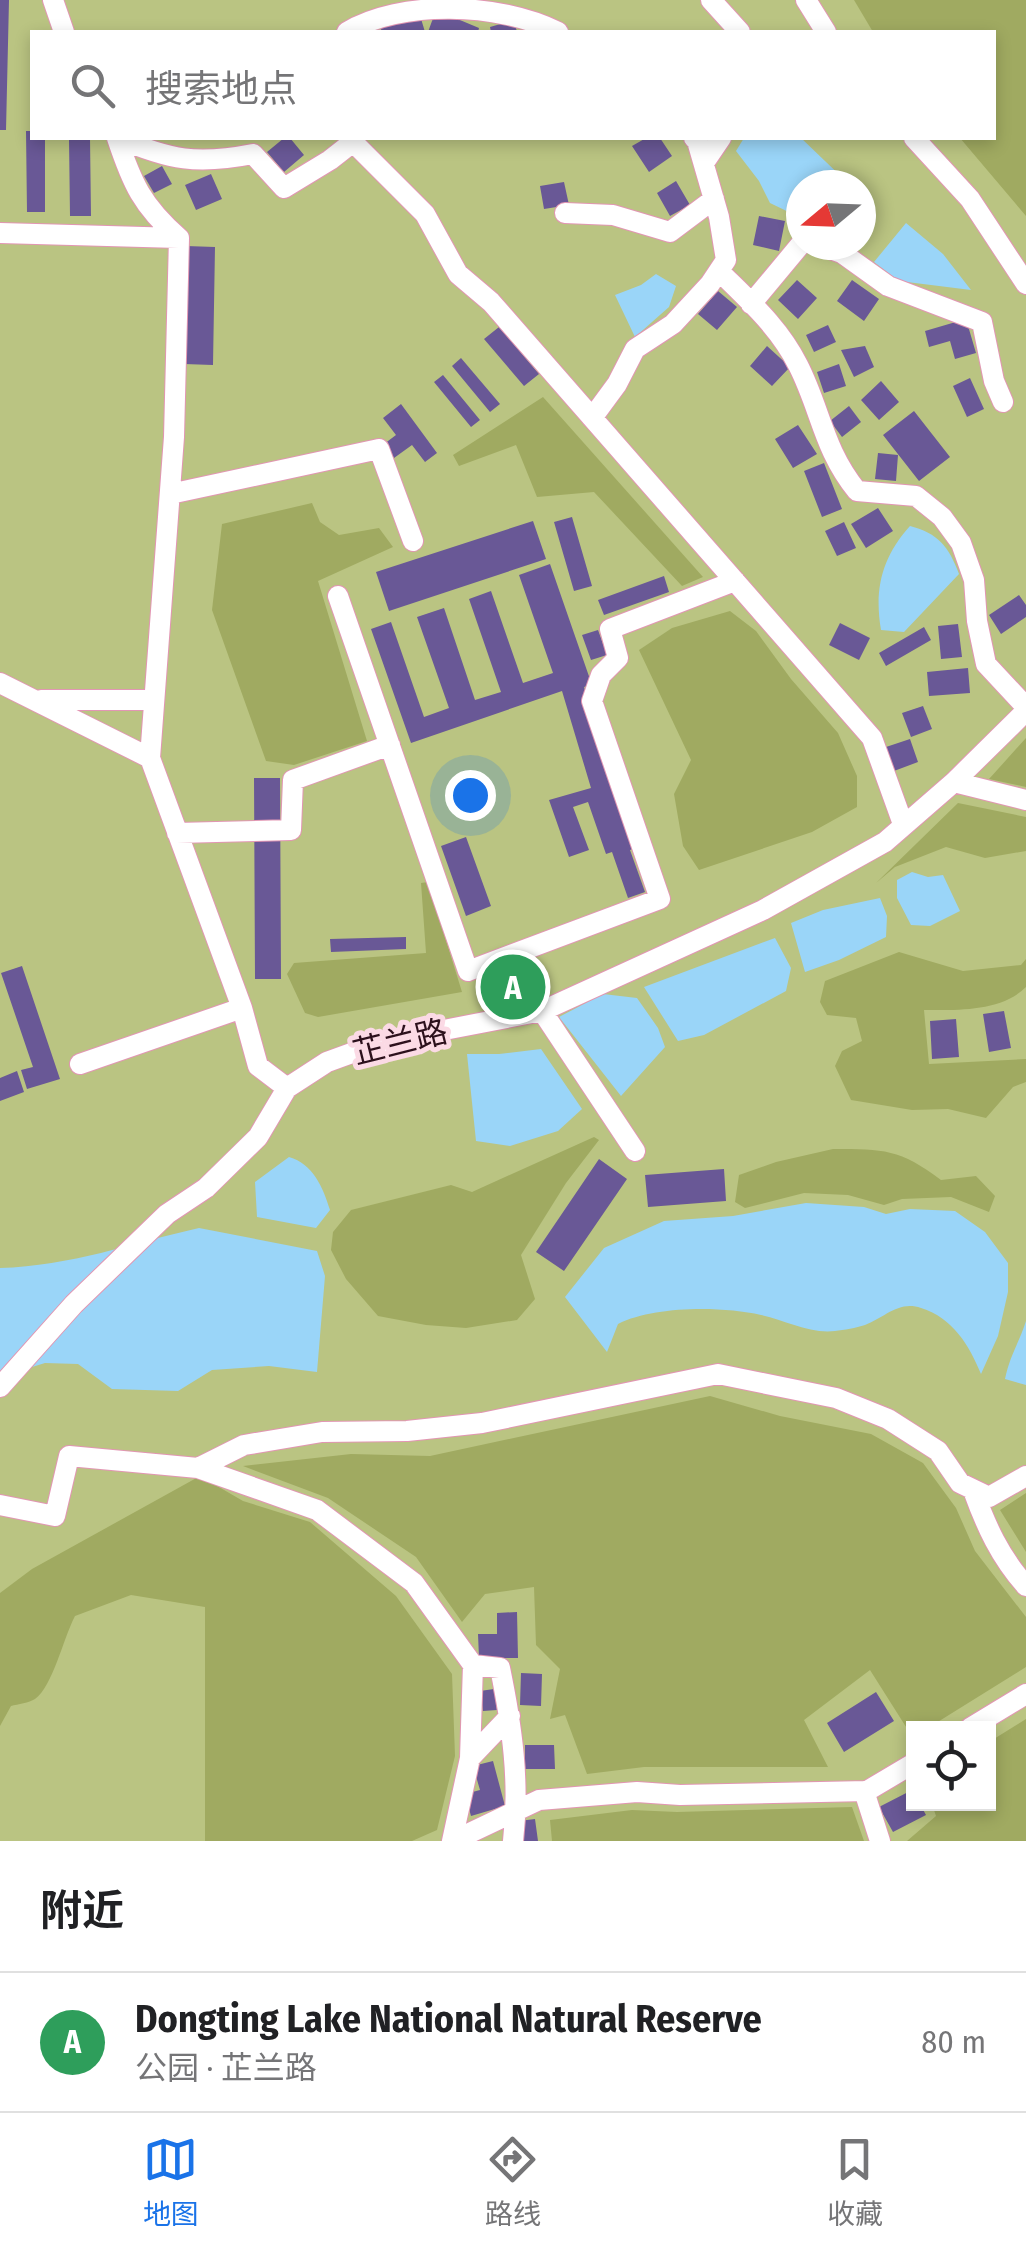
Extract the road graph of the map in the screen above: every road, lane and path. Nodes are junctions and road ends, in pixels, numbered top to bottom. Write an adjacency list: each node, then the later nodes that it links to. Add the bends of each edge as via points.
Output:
1 (53, 0): 4 (street)
2 (711, 0): 7 (street)
3 (806, 0): 8 (street)
4 (63, 30)
5 (349, 30): 6 (street, via 394,3 455,1 520,13)
6 (554, 30)
7 (738, 30)
8 (825, 30)
9 (118, 140): 19 (street, via 131,182)
10 (122, 140): 14 (street, via 160,156 214,162)
11 (695, 140): 15 (street)
12 (720, 140): 15 (street)
13 (916, 140): 23 (street, via 970,199)
14 (257, 146): 26 (street, via 284,188 353,142 425,214 458,274 491,302)
15 (704, 163): 16 (street)
16 (714, 199): 17 (street, via 670,232 613,214); 22 (street, via 726,260)
17 (565, 213)
18 (0, 232): 19 (street)
19 (179, 238): 27 (street)
20 (788, 260): 24 (street)
21 (852, 260): 25 (street, via 888,286 982,322)
22 (719, 270): 24 (street); 26 (street, via 673,324 635,349)
23 (1026, 284)
24 (751, 304): 34 (street, via 785,341 822,433 857,491 916,496 961,543 974,580 986,664)
25 (1003, 402)
26 (592, 418): 29 (street)
27 (170, 494): 28 (street, via 379,449); 33 (street)
28 (413, 541)
29 (735, 582): 35 (street, via 610,629 618,658 601,675 592,701 660,899 468,971); 39 (street, via 872,738)
30 (338, 596): 35 (street)
31 (0, 684): 32 (street)
32 (34, 700): 33 (street); 36 (street)
33 (154, 700): 36 (street)
34 (1026, 709): 37 (street, 芷兰路)
35 (390, 745): 40 (street, via 293,780 292,830)
36 (150, 758): 40 (street)
37 (954, 782): 38 (street); 39 (street, 芷兰路)
38 (1026, 800)
39 (904, 824): 42 (street, 芷兰路, via 885,842 763,910)
40 (178, 833): 41 (street)
41 (242, 1008): 43 (street); 44 (street, via 258,1066)
42 (542, 1010): 44 (street, 芷兰路, via 382,1042 327,1062); 45 (street)
43 (80, 1064)
44 (287, 1088): 46 (street, 芷兰路, via 258,1137 74,1304)
45 (634, 1150)
46 (0, 1388)
47 (198, 1468): 49 (street, via 244,1445 322,1432 482,1423 718,1374 836,1398 888,1419 938,1451 960,1484); 50 (street, via 68,1456 54,1516); 52 (street, via 316,1510 414,1583)
48 (1026, 1476): 49 (street, via 989,1497)
49 (973, 1490): 51 (street, via 1008,1566)
50 (0, 1505)
51 (1026, 1586)
52 (473, 1666): 54 (street, via 500,1668); 56 (street)
53 (1026, 1694): 55 (street)
54 (510, 1716): 56 (street); 59 (street)
55 (982, 1721)
56 (470, 1758): 60 (street)
57 (906, 1767): 58 (street)
58 (864, 1791): 59 (street, via 637,1792 539,1800); 62 (street)
59 (517, 1810): 60 (street); 61 (street)
60 (453, 1841)
61 (513, 1841)
62 (880, 1841)

